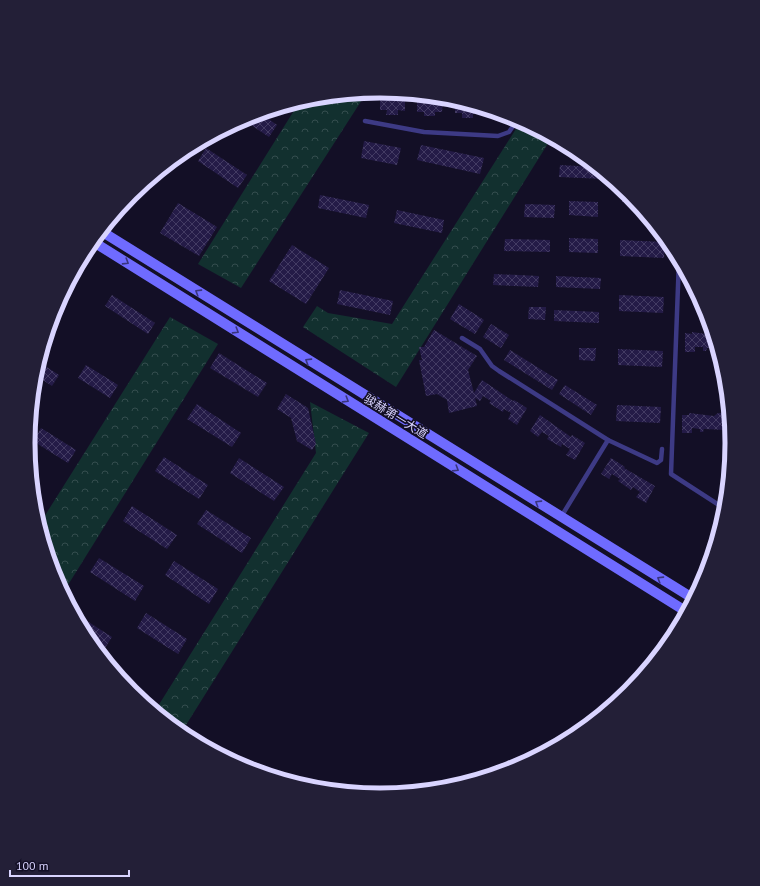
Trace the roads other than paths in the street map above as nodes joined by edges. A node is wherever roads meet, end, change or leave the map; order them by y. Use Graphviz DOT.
graph roads {
  1 [pos="365,122"];
  2 [pos="514,125"];
  3 [pos="105,234"];
  4 [pos="98,245"];
  5 [pos="679,269"];
  6 [pos="462,338"];
  7 [pos="608,440"];
  8 [pos="662,449"];
  9 [pos="719,505"];
  10 [pos="561,517"];
  11 [pos="689,596"];
  12 [pos="682,609"];
  1 -- 2 [label="lane"];
  10 -- 3 [label="main road, 骏赫第一大道, one-way"];
  4 -- 12 [label="main road, 骏赫第一大道, one-way"];
  5 -- 9 [label="lane"];
  6 -- 7 [label="lane"];
  7 -- 8 [label="lane"];
  7 -- 10 [label="lane"];
  11 -- 10 [label="main road, 骏赫第一大道, one-way"];
}
